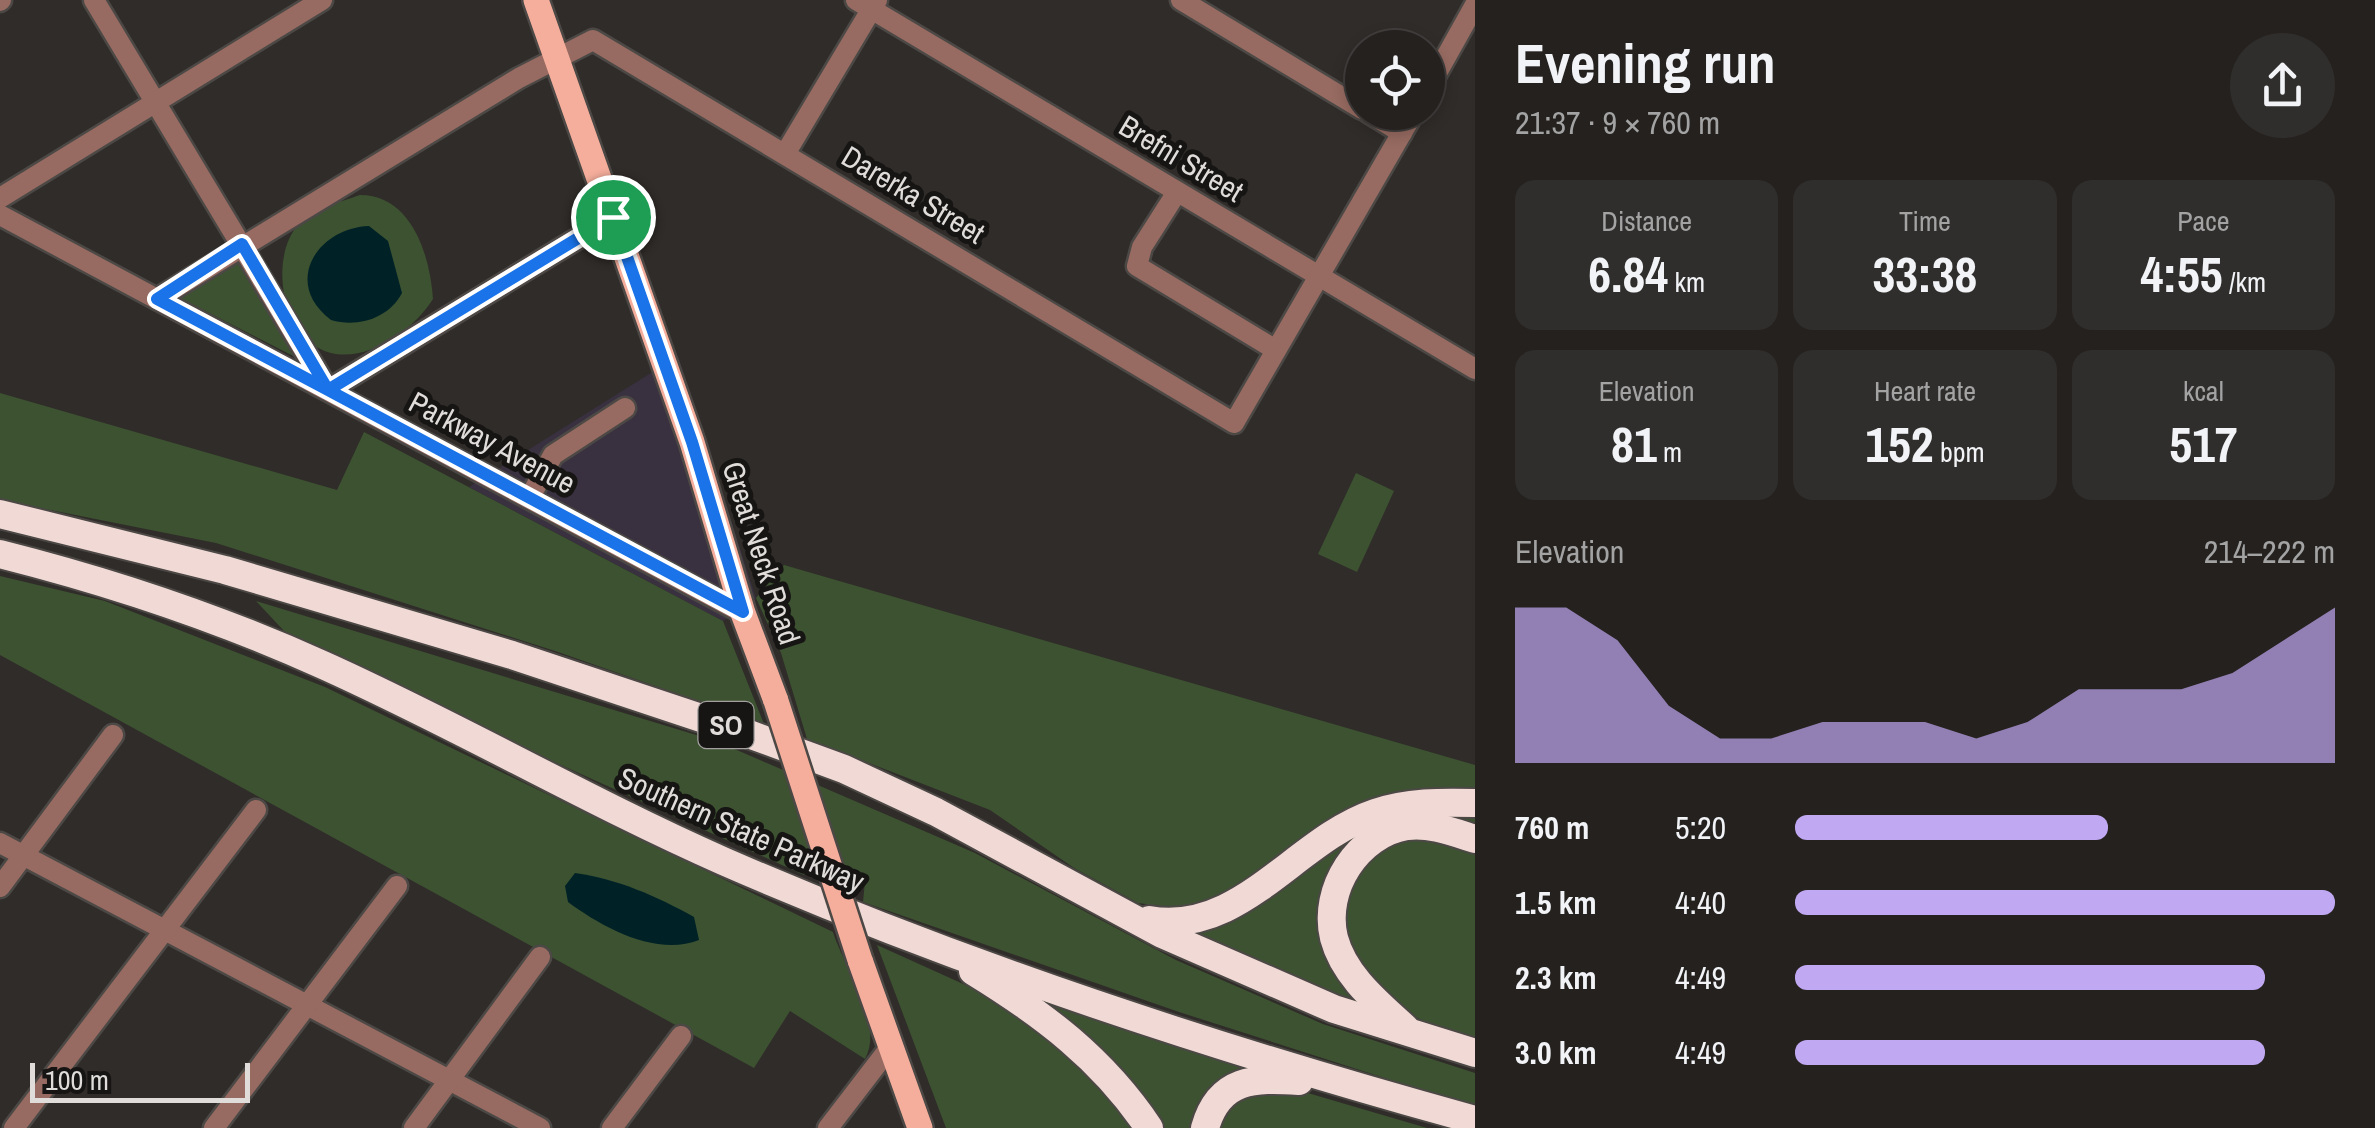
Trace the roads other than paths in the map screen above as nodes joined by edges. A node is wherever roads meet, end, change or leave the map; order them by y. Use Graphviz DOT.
graph roads {
  1 [pos="94,0"];
  2 [pos="322,0"];
  3 [pos="536,0"];
  4 [pos="1181,0"];
  5 [pos="868,3"];
  6 [pos="1475,5"];
  7 [pos="559,58"];
  8 [pos="1445,58"];
  9 [pos="1345,99"];
  10 [pos="156,102"];
  11 [pos="1397,130"];
  12 [pos="1404,130"];
  13 [pos="1402,133"];
  14 [pos="786,154"];
  15 [pos="1177,192"];
  16 [pos="0,198"];
  17 [pos="0,214"];
  18 [pos="613,217"];
  19 [pos="242,244"];
  20 [pos="1319,276"];
  21 [pos="157,299"];
  22 [pos="1276,350"];
  23 [pos="1475,369"];
  24 [pos="328,390"];
  25 [pos="625,408"];
  26 [pos="530,496"];
  27 [pos="0,514"];
  28 [pos="0,554"];
  29 [pos="743,612"];
  30 [pos="113,735"];
  31 [pos="1475,803"];
  32 [pos="256,810"];
  33 [pos="1475,839"];
  34 [pos="0,843"];
  35 [pos="24,856"];
  36 [pos="396,886"];
  37 [pos="0,887"];
  38 [pos="1132,917"];
  39 [pos="166,930"];
  40 [pos="929,944"];
  41 [pos="540,957"];
  42 [pos="306,1003"];
  43 [pos="681,1036"];
  44 [pos="1414,1036"];
  45 [pos="891,1046"];
  46 [pos="1475,1053"];
  47 [pos="451,1079"];
  48 [pos="1350,1085"];
  49 [pos="1475,1120"];
  50 [pos="14,1128"];
  51 [pos="214,1128"];
  52 [pos="414,1128"];
  53 [pos="540,1128"];
  54 [pos="612,1128"];
  55 [pos="828,1128"];
  56 [pos="920,1128"];
  57 [pos="1149,1128"];
  58 [pos="1205,1128"];
  1 -- 10 [label="street"];
  2 -- 10 [label="street"];
  3 -- 7 [label="main road, Great Neck Road"];
  4 -- 9 [label="street"];
  5 -- 14 [label="street"];
  5 -- 15 [label="street, Brefni Street"];
  6 -- 8 [label="street"];
  7 -- 14 [label="street, Darerka Street"];
  7 -- 18 [label="main road, Great Neck Road"];
  7 -- 19 [label="street"];
  10 -- 16 [label="street"];
  10 -- 19 [label="street"];
  11 -- 13 [label="street"];
  12 -- 13 [label="street"];
  13 -- 20 [label="street"];
  14 -- 22 [label="street, Darerka Street"];
  15 -- 20 [label="street, Brefni Street"];
  15 -- 22 [label="street"];
  17 -- 21 [label="street, Parkway Avenue"];
  18 -- 24 [label="street"];
  18 -- 29 [label="main road, Great Neck Road"];
  19 -- 21 [label="street"];
  19 -- 24 [label="street"];
  20 -- 22 [label="street"];
  20 -- 23 [label="street, Brefni Street"];
  21 -- 24 [label="street, Parkway Avenue"];
  24 -- 26 [label="street, Parkway Avenue"];
  25 -- 26 [label="street"];
  26 -- 29 [label="street, Parkway Avenue"];
  27 -- 38 [label="highway, SO"];
  28 -- 40 [label="highway, Southern State Parkway"];
  29 -- 45 [label="main road, Great Neck Road, bridge"];
  30 -- 35 [label="street"];
  31 -- 38 [label="highway"];
  32 -- 39 [label="street"];
  33 -- 44 [label="highway"];
  34 -- 35 [label="street"];
  35 -- 37 [label="street"];
  35 -- 39 [label="street"];
  36 -- 42 [label="street"];
  38 -- 44 [label="highway, SO"];
  39 -- 42 [label="street"];
  39 -- 50 [label="street"];
  40 -- 48 [label="highway, Southern State Parkway"];
  40 -- 57 [label="highway"];
  41 -- 47 [label="street"];
  42 -- 47 [label="street"];
  42 -- 51 [label="street"];
  43 -- 54 [label="street"];
  44 -- 46 [label="highway, SO"];
  45 -- 55 [label="street"];
  45 -- 56 [label="main road, Great Neck Road"];
  47 -- 52 [label="street"];
  47 -- 53 [label="street"];
  48 -- 49 [label="highway, Southern State Parkway"];
  48 -- 58 [label="highway"];
}
